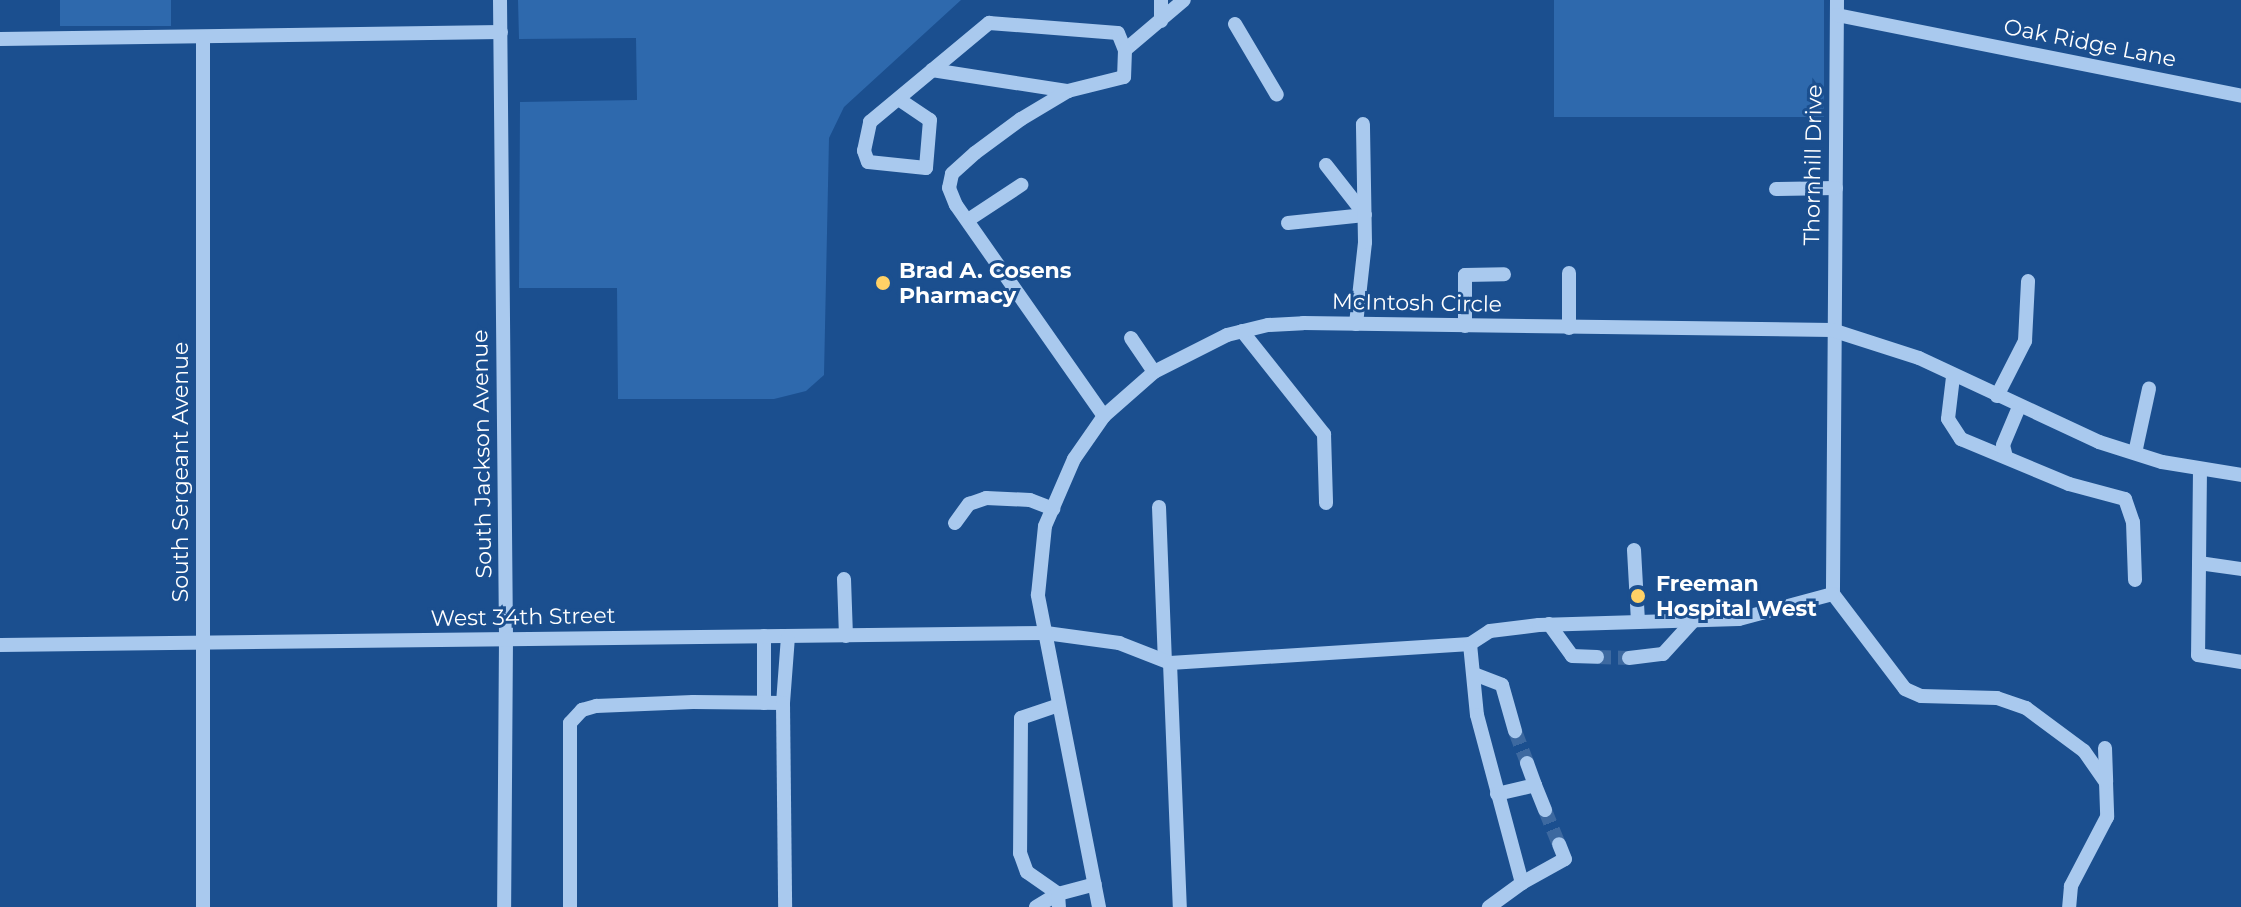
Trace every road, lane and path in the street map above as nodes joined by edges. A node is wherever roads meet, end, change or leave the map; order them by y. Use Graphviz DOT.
graph roads {
  1 [pos="500,0"];
  2 [pos="1161,0"];
  3 [pos="1184,0"];
  4 [pos="1837,7"];
  5 [pos="1161,21"];
  6 [pos="1235,24"];
  7 [pos="501,32"];
  8 [pos="203,37"];
  9 [pos="0,39"];
  10 [pos="1125,50"];
  11 [pos="932,70"];
  12 [pos="1068,91"];
  13 [pos="1277,95"];
  14 [pos="2241,96"];
  15 [pos="900,100"];
  16 [pos="1363,124"];
  17 [pos="1326,165"];
  18 [pos="1021,185"];
  19 [pos="1836,188"];
  20 [pos="1776,189"];
  21 [pos="1365,215"];
  22 [pos="968,220"];
  23 [pos="1288,223"];
  24 [pos="1569,273"];
  25 [pos="1504,274"];
  26 [pos="2028,281"];
  27 [pos="1356,324"];
  28 [pos="1465,326"];
  29 [pos="1569,328"];
  30 [pos="1832,330"];
  31 [pos="1242,331"];
  32 [pos="1131,338"];
  33 [pos="1154,372"];
  34 [pos="1953,377"];
  35 [pos="2149,389"];
  36 [pos="1997,396"];
  37 [pos="2019,407"];
  38 [pos="1104,416"];
  39 [pos="2135,453"];
  40 [pos="2006,457"];
  41 [pos="2200,469"];
  42 [pos="2241,475"];
  43 [pos="1326,503"];
  44 [pos="1159,507"];
  45 [pos="1053,509"];
  46 [pos="955,523"];
  47 [pos="1634,550"];
  48 [pos="2199,563"];
  49 [pos="2241,569"];
  50 [pos="844,579"];
  51 [pos="2135,580"];
  52 [pos="1833,594"];
  53 [pos="1694,620"];
  54 [pos="1638,622"];
  55 [pos="1549,624"];
  56 [pos="1046,633"];
  57 [pos="764,636"];
  58 [pos="788,636"];
  59 [pos="846,636"];
  60 [pos="506,638"];
  61 [pos="203,643"];
  62 [pos="1470,644"];
  63 [pos="0,645"];
  64 [pos="1597,657"];
  65 [pos="1629,658"];
  66 [pos="1168,661"];
  67 [pos="2241,662"];
  68 [pos="1474,674"];
  69 [pos="764,703"];
  70 [pos="783,703"];
  71 [pos="1059,705"];
  72 [pos="1515,731"];
  73 [pos="2105,748"];
  74 [pos="1527,763"];
  75 [pos="2106,782"];
  76 [pos="1535,785"];
  77 [pos="1497,794"];
  78 [pos="1545,810"];
  79 [pos="1559,844"];
  80 [pos="1522,883"];
  81 [pos="1095,884"];
  82 [pos="1058,900"];
  83 [pos="203,907"];
  84 [pos="504,907"];
  85 [pos="570,907"];
  86 [pos="785,907"];
  87 [pos="1036,907"];
  88 [pos="1099,907"];
  89 [pos="1180,907"];
  90 [pos="1489,907"];
  91 [pos="2069,907"];
  1 -- 7 [label="street, South Jackson Avenue"];
  2 -- 5 [label="street"];
  3 -- 5 [label="street"];
  4 -- 14 [label="street, Oak Ridge Lane"];
  4 -- 19 [label="street, Thornhill Drive"];
  5 -- 10 [label="street"];
  6 -- 13 [label="street"];
  7 -- 8 [label="street"];
  7 -- 60 [label="street, South Jackson Avenue"];
  8 -- 9 [label="street"];
  8 -- 61 [label="street, South Sergeant Avenue"];
  10 -- 11 [label="street"];
  10 -- 12 [label="street"];
  11 -- 12 [label="street"];
  11 -- 15 [label="street"];
  12 -- 22 [label="street"];
  15 -- 15 [label="street"];
  16 -- 21 [label="street"];
  17 -- 21 [label="street"];
  18 -- 22 [label="street"];
  19 -- 20 [label="street"];
  19 -- 30 [label="street, Thornhill Drive"];
  21 -- 23 [label="street"];
  21 -- 27 [label="street"];
  22 -- 38 [label="street"];
  24 -- 29 [label="street"];
  25 -- 28 [label="street"];
  26 -- 36 [label="street"];
  27 -- 28 [label="street, McIntosh Circle"];
  27 -- 31 [label="street, McIntosh Circle"];
  28 -- 29 [label="street, McIntosh Circle"];
  29 -- 30 [label="street, McIntosh Circle"];
  30 -- 34 [label="street, McIntosh Circle"];
  30 -- 52 [label="street, Thornhill Drive"];
  31 -- 33 [label="street, McIntosh Circle"];
  31 -- 43 [label="street"];
  32 -- 33 [label="street"];
  33 -- 38 [label="street, McIntosh Circle"];
  34 -- 36 [label="street, McIntosh Circle"];
  34 -- 40 [label="street"];
  35 -- 39 [label="street"];
  36 -- 37 [label="street, McIntosh Circle"];
  37 -- 39 [label="street, McIntosh Circle"];
  37 -- 40 [label="street"];
  38 -- 45 [label="street, McIntosh Circle"];
  39 -- 41 [label="street, McIntosh Circle"];
  40 -- 51 [label="street"];
  41 -- 42 [label="street, McIntosh Circle"];
  41 -- 48 [label="street"];
  44 -- 66 [label="street"];
  45 -- 46 [label="street"];
  45 -- 56 [label="street, McIntosh Circle"];
  47 -- 54 [label="street"];
  48 -- 49 [label="street"];
  48 -- 67 [label="street"];
  50 -- 59 [label="street"];
  52 -- 53 [label="street"];
  52 -- 75 [label="street"];
  53 -- 54 [label="street"];
  53 -- 65 [label="street"];
  54 -- 55 [label="street"];
  55 -- 62 [label="street"];
  55 -- 64 [label="street"];
  56 -- 59 [label="street, West 34th Street"];
  56 -- 66 [label="street, West 34th Street"];
  56 -- 71 [label="street, McIntosh Circle"];
  57 -- 58 [label="street, West 34th Street"];
  57 -- 60 [label="street, West 34th Street"];
  57 -- 69 [label="street"];
  58 -- 59 [label="street, West 34th Street"];
  58 -- 70 [label="street"];
  60 -- 61 [label="street, West 34th Street"];
  60 -- 84 [label="street, South Jackson Avenue"];
  61 -- 63 [label="street, West 34th Street"];
  61 -- 83 [label="street, South Sergeant Avenue"];
  62 -- 66 [label="street"];
  62 -- 68 [label="street"];
  66 -- 89 [label="street"];
  68 -- 72 [label="street"];
  68 -- 77 [label="street"];
  69 -- 70 [label="street"];
  69 -- 85 [label="street"];
  70 -- 86 [label="street"];
  71 -- 81 [label="street, McIntosh Circle"];
  71 -- 82 [label="street"];
  73 -- 75 [label="street"];
  74 -- 76 [label="street"];
  75 -- 91 [label="street"];
  76 -- 77 [label="street"];
  76 -- 78 [label="street"];
  77 -- 80 [label="street"];
  79 -- 80 [label="street"];
  80 -- 90 [label="street"];
  81 -- 82 [label="street"];
  81 -- 88 [label="street, McIntosh Circle"];
  82 -- 87 [label="street"];
}
